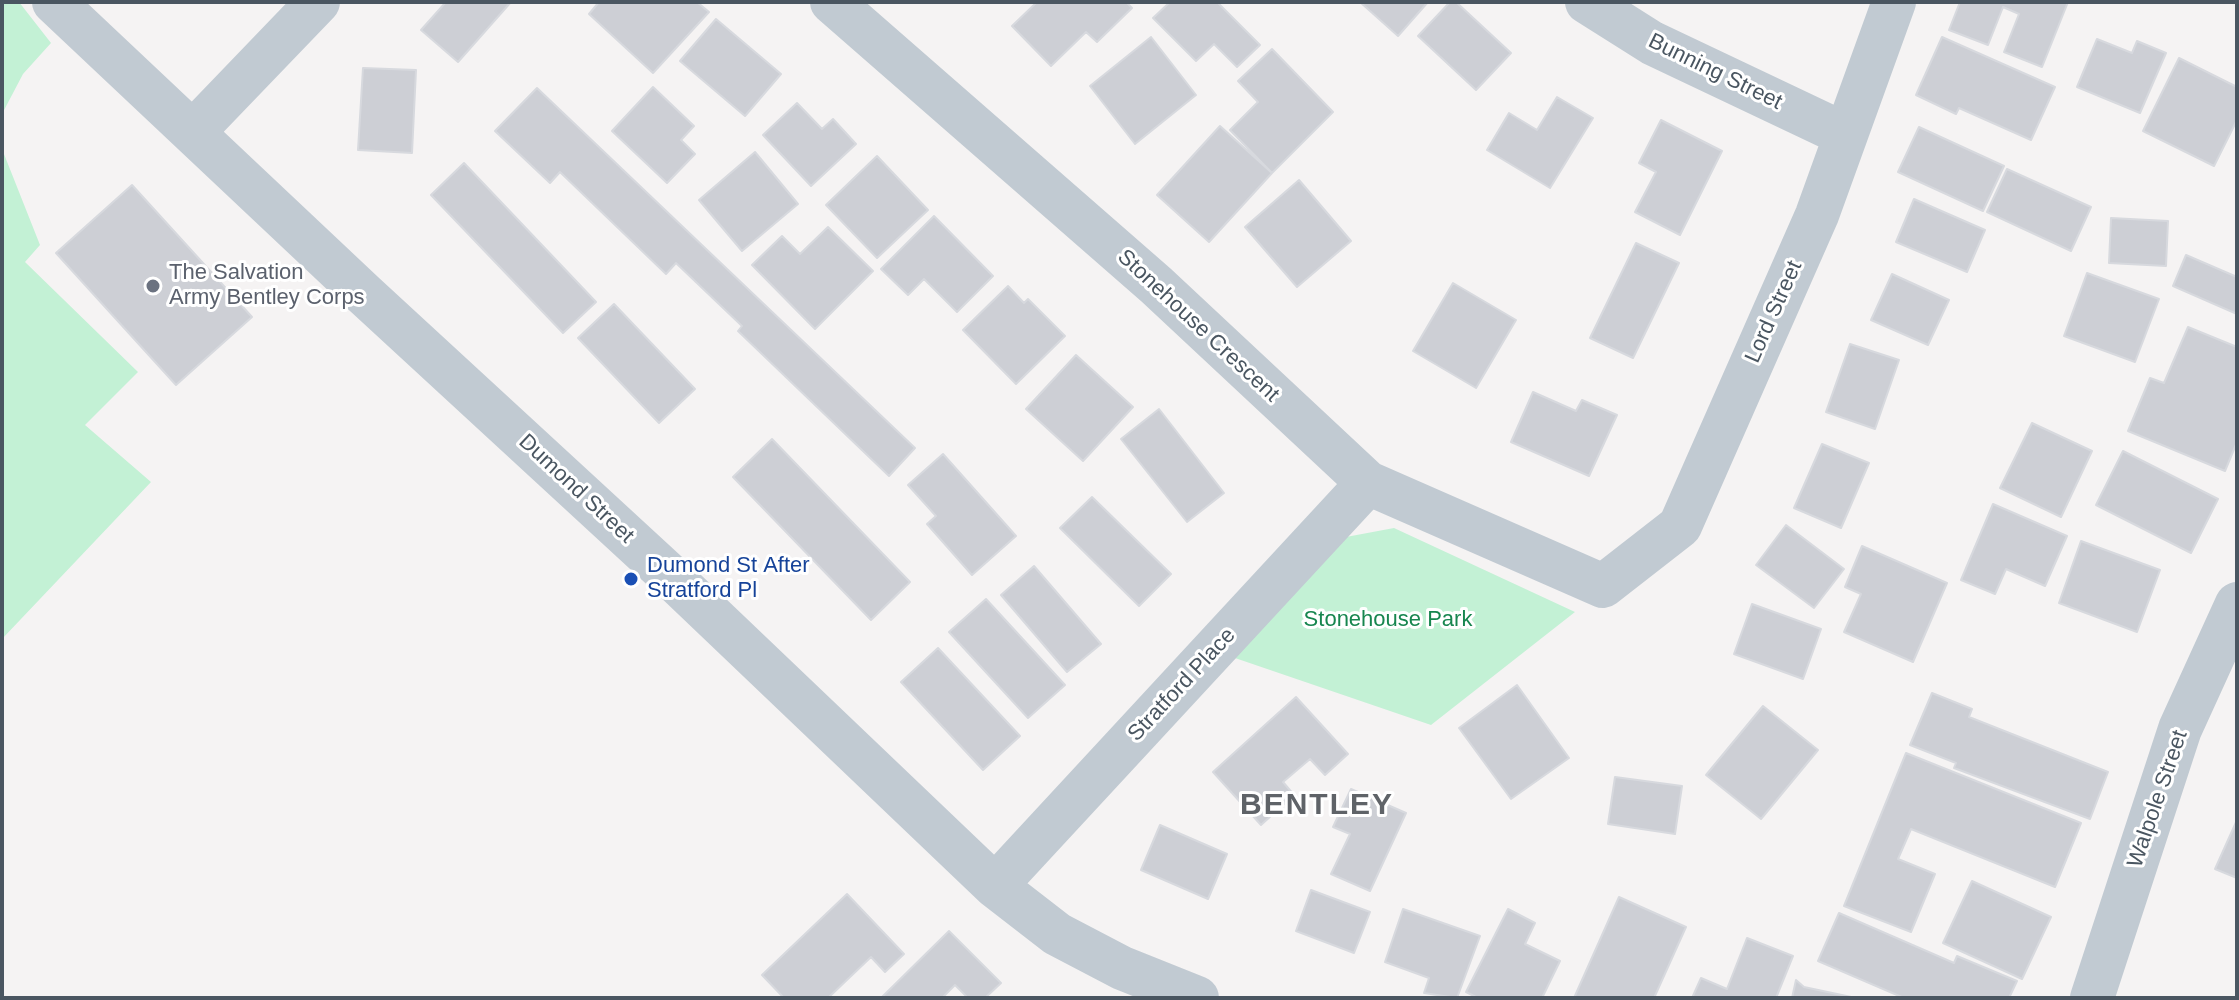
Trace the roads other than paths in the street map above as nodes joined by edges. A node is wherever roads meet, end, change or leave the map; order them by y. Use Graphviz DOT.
graph roads {
  1 [pos="54,2"];
  2 [pos="318,2"];
  3 [pos="832,2"];
  4 [pos="1587,2"];
  5 [pos="1894,2"];
  6 [pos="193,132"];
  7 [pos="1846,135"];
  8 [pos="1368,483"];
  9 [pos="1603,586"];
  10 [pos="2237,604"];
  11 [pos="995,886"];
  12 [pos="1197,998"];
  13 [pos="2092,998"];
  1 -- 6 [label="street, Dumond Street"];
  2 -- 6 [label="street"];
  3 -- 8 [label="street, Stonehouse Crescent"];
  4 -- 7 [label="street, Bunning Street"];
  5 -- 7 [label="street, Lord Street"];
  6 -- 11 [label="street, Dumond Street"];
  7 -- 9 [label="street, Lord Street"];
  8 -- 9 [label="street, Stonehouse Crescent"];
  8 -- 11 [label="street, Stratford Place"];
  10 -- 13 [label="street, Walpole Street"];
  11 -- 12 [label="street, Dumond Street"];
}
